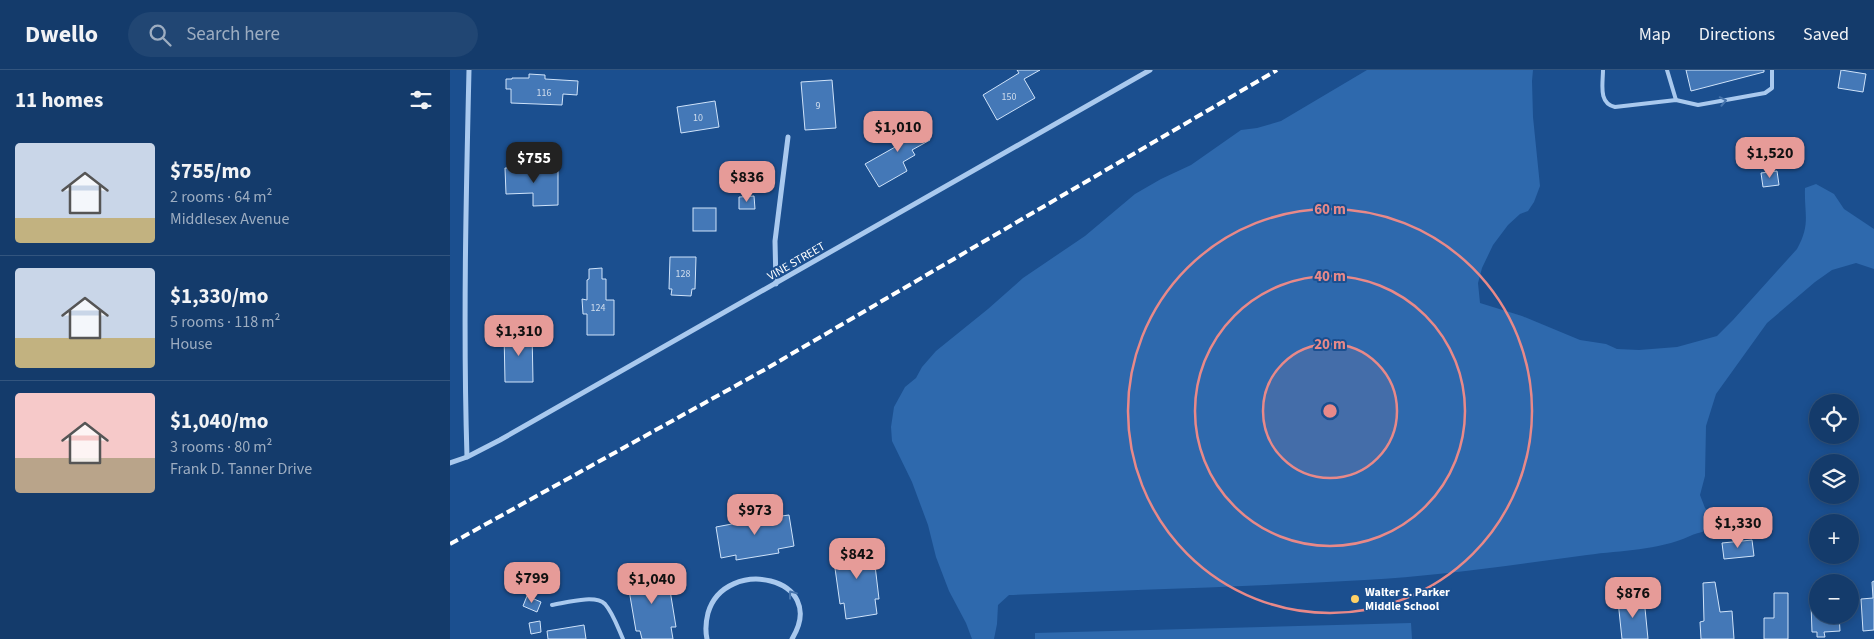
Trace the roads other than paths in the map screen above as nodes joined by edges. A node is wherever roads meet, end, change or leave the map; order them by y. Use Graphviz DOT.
graph roads {
  1 [pos="469,70"];
  2 [pos="1150,70"];
  3 [pos="1603,70"];
  4 [pos="1667,70"];
  5 [pos="1772,70"];
  6 [pos="1676,100"];
  7 [pos="788,138"];
  8 [pos="776,284"];
  9 [pos="468,458"];
  10 [pos="450,463"];
  11 [pos="552,605"];
  12 [pos="623,639"];
  13 [pos="707,639"];
  14 [pos="792,639"];
  1 -- 9 [label="street"];
  2 -- 8 [label="street, VINE STREET"];
  3 -- 6 [label="lane"];
  4 -- 6 [label="lane"];
  6 -- 5 [label="lane, one-way"];
  7 -- 8 [label="street"];
  8 -- 9 [label="street, VINE STREET"];
  9 -- 10 [label="street, VINE STREET"];
  11 -- 12 [label="lane"];
  14 -- 13 [label="street, one-way"];
}
